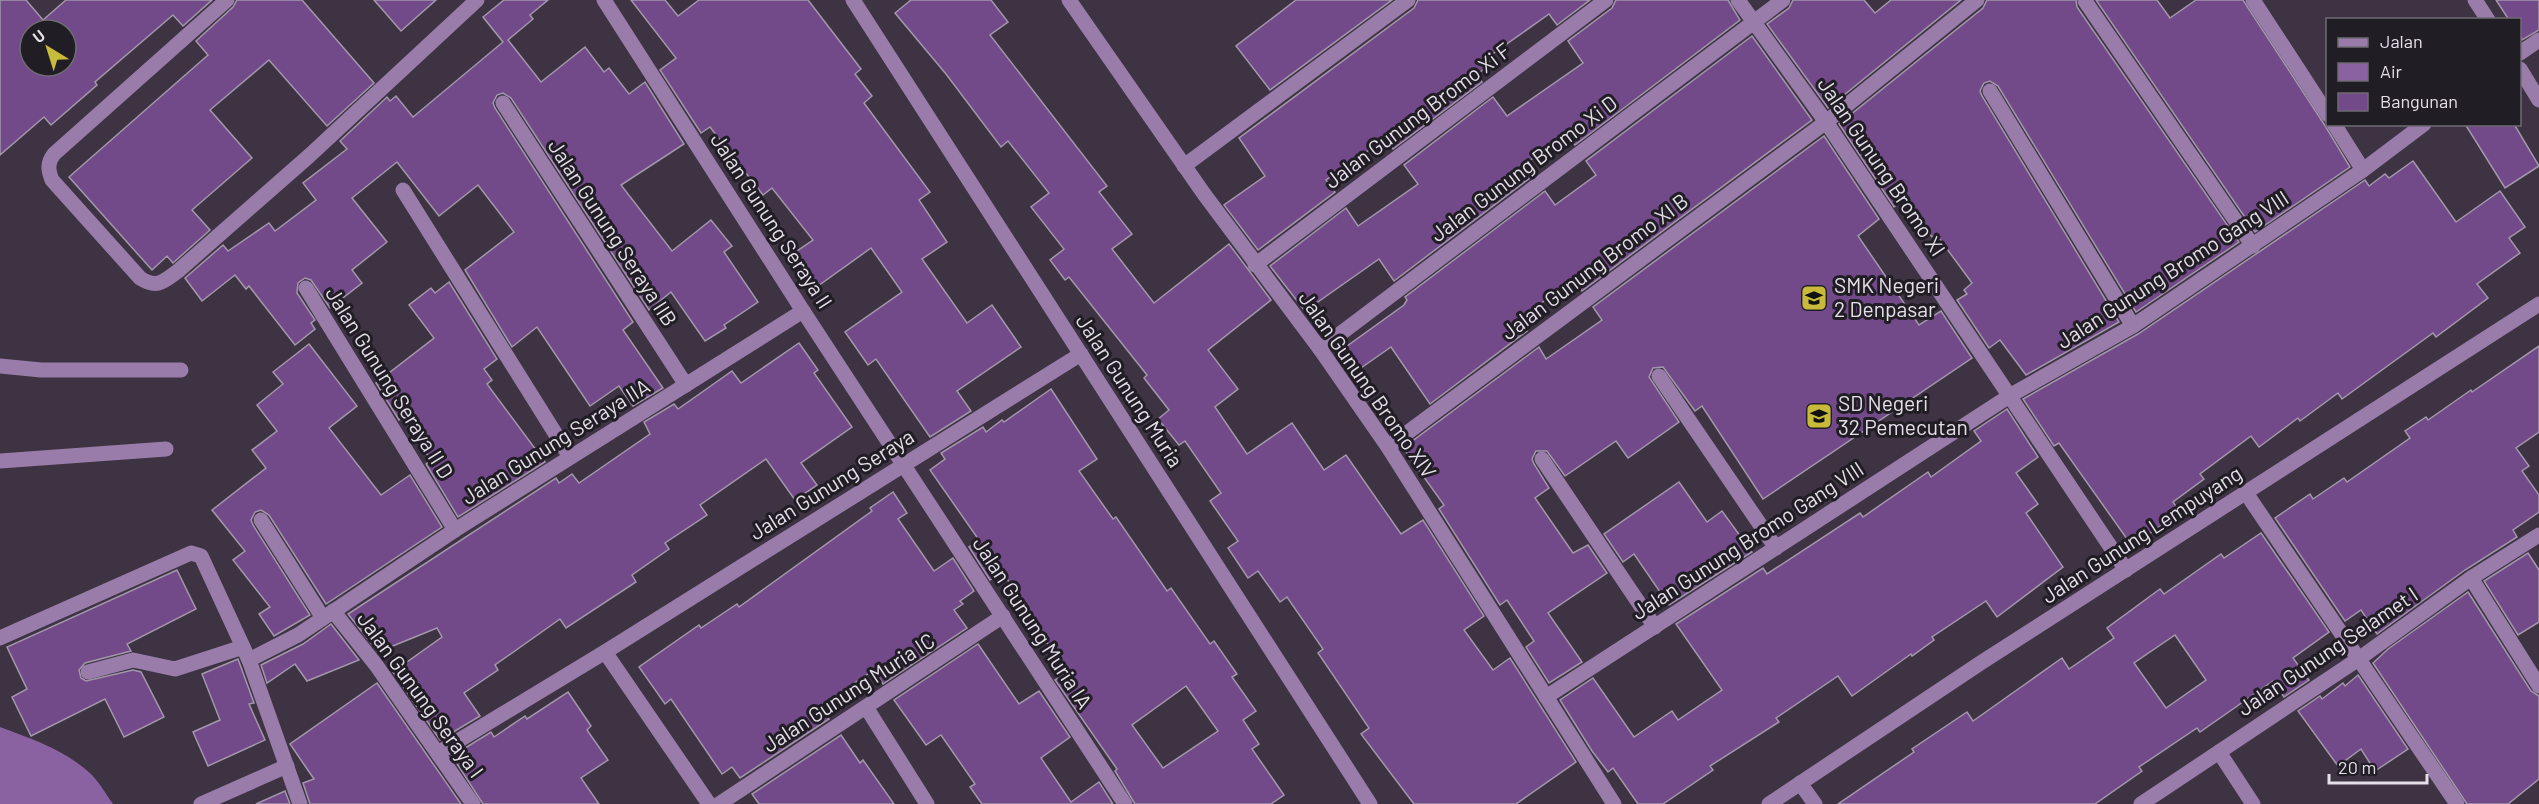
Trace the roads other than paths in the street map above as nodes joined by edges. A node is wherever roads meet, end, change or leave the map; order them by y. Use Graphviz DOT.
graph roads {
  1 [pos="227,0"];
  2 [pos="604,0"];
  3 [pos="853,0"];
  4 [pos="1069,0"];
  5 [pos="1408,0"];
  6 [pos="1606,0"];
  7 [pos="1738,0"];
  8 [pos="1783,0"];
  9 [pos="1977,0"];
  10 [pos="2253,0"];
  11 [pos="2475,0"];
  12 [pos="2085,1"];
  13 [pos="472,2"];
  14 [pos="2487,18"];
  15 [pos="1754,23"];
  16 [pos="2539,40"];
  17 [pos="2521,52"];
  18 [pos="2521,71"];
  19 [pos="1990,92"];
  20 [pos="2539,100"];
  21 [pos="503,103"];
  22 [pos="2326,112"];
  23 [pos="1826,122"];
  24 [pos="2335,126"];
  25 [pos="2421,126"];
  26 [pos="1184,166"];
  27 [pos="2363,170"];
  28 [pos="403,190"];
  29 [pos="2253,246"];
  30 [pos="1255,265"];
  31 [pos="306,288"];
  32 [pos="2539,304"];
  33 [pos="803,311"];
  34 [pos="2133,326"];
  35 [pos="1320,350"];
  36 [pos="1081,354"];
  37 [pos="0,366"];
  38 [pos="181,370"];
  39 [pos="1659,375"];
  40 [pos="686,385"];
  41 [pos="2011,395"];
  42 [pos="1388,447"];
  43 [pos="166,449"];
  44 [pos="570,457"];
  45 [pos="1542,459"];
  46 [pos="0,460"];
  47 [pos="904,465"];
  48 [pos="2246,493"];
  49 [pos="261,520"];
  50 [pos="455,530"];
  51 [pos="2539,535"];
  52 [pos="1776,548"];
  53 [pos="2126,570"];
  54 [pos="2471,578"];
  55 [pos="328,614"];
  56 [pos="1003,616"];
  57 [pos="1655,627"];
  58 [pos="0,638"];
  59 [pos="605,652"];
  60 [pos="246,654"];
  61 [pos="2360,658"];
  62 [pos="88,672"];
  63 [pos="2539,686"];
  64 [pos="1546,698"];
  65 [pos="866,707"];
  66 [pos="2219,752"];
  67 [pos="438,753"];
  68 [pos="287,766"];
  69 [pos="1800,783"];
  70 [pos="201,804"];
  71 [pos="300,804"];
  72 [pos="473,804"];
  73 [pos="709,804"];
  74 [pos="719,804"];
  75 [pos="927,804"];
  76 [pos="1125,804"];
  77 [pos="1370,804"];
  78 [pos="1614,804"];
  79 [pos="1769,804"];
  80 [pos="1815,804"];
  81 [pos="2141,804"];
  82 [pos="2253,804"];
  83 [pos="2457,804"];
  1 -- 13 [label="street"];
  2 -- 33 [label="street, Jalan Gunung Seraya II"];
  3 -- 36 [label="street, Jalan Gunung Muria"];
  4 -- 26 [label="street, Jalan Gunung Bromo XIV"];
  5 -- 26 [label="street"];
  6 -- 30 [label="street, Jalan Gunung Bromo Xi F"];
  7 -- 15 [label="street, Jalan Gunung Bromo XI"];
  8 -- 15 [label="street, Jalan Gunung Bromo Xi D"];
  9 -- 23 [label="street, Jalan Gunung Bromo XI B"];
  10 -- 22 [label="street"];
  11 -- 14 [label="street"];
  12 -- 29 [label="street"];
  15 -- 23 [label="street, Jalan Gunung Bromo XI"];
  15 -- 35 [label="street, Jalan Gunung Bromo Xi D"];
  16 -- 17 [label="street"];
  18 -- 20 [label="street"];
  19 -- 34 [label="street"];
  21 -- 40 [label="street, Jalan Gunung Seraya IIB"];
  23 -- 41 [label="street, Jalan Gunung Bromo XI"];
  23 -- 42 [label="street, Jalan Gunung Bromo XI B"];
  24 -- 27 [label="street"];
  25 -- 27 [label="street, Jalan Gunung Bromo Gang VIII"];
  26 -- 30 [label="street, Jalan Gunung Bromo XIV"];
  27 -- 29 [label="street, Jalan Gunung Bromo Gang VIII"];
  28 -- 44 [label="street"];
  29 -- 34 [label="street, Jalan Gunung Bromo Gang VIII"];
  30 -- 35 [label="street, Jalan Gunung Bromo XIV"];
  31 -- 50 [label="street, Jalan Gunung Seraya II D"];
  32 -- 48 [label="street, Jalan Gunung Lempuyang"];
  33 -- 40 [label="street, Jalan Gunung Seraya IIA"];
  33 -- 47 [label="street, Jalan Gunung Seraya II"];
  34 -- 41 [label="street, Jalan Gunung Bromo Gang VIII"];
  35 -- 42 [label="street, Jalan Gunung Bromo XIV"];
  36 -- 47 [label="street, Jalan Gunung Seraya"];
  36 -- 77 [label="street, Jalan Gunung Muria"];
  37 -- 38 [label="street"];
  39 -- 52 [label="street"];
  40 -- 44 [label="street, Jalan Gunung Seraya IIA"];
  41 -- 52 [label="street, Jalan Gunung Bromo Gang VIII"];
  41 -- 53 [label="street, Jalan Gunung Bromo XI"];
  42 -- 64 [label="street, Jalan Gunung Bromo XIV"];
  43 -- 46 [label="street"];
  44 -- 50 [label="street, Jalan Gunung Seraya IIA"];
  45 -- 57 [label="street"];
  47 -- 56 [label="street, Jalan Gunung Muria IA"];
  47 -- 59 [label="street, Jalan Gunung Seraya"];
  48 -- 53 [label="street, Jalan Gunung Lempuyang"];
  48 -- 61 [label="street"];
  49 -- 55 [label="street, Jalan Gunung Seraya I"];
  50 -- 55 [label="street, Jalan Gunung Seraya IIA"];
  51 -- 54 [label="street, Jalan Gunung Selamet I"];
  52 -- 57 [label="street, Jalan Gunung Bromo Gang VIII"];
  53 -- 69 [label="street, Jalan Gunung Lempuyang"];
  54 -- 61 [label="street, Jalan Gunung Selamet I"];
  54 -- 63 [label="street"];
  55 -- 60 [label="street, Jalan Gunung Seraya IIA"];
  55 -- 67 [label="street, Jalan Gunung Seraya I"];
  56 -- 65 [label="street, Jalan Gunung Muria IC"];
  56 -- 76 [label="street, Jalan Gunung Muria IA"];
  57 -- 64 [label="street, Jalan Gunung Bromo Gang VIII"];
  58 -- 60 [label="street"];
  59 -- 67 [label="street, Jalan Gunung Seraya"];
  59 -- 73 [label="street"];
  60 -- 62 [label="street, Jalan Gunung Seraya IIA"];
  60 -- 68 [label="street"];
  61 -- 66 [label="street, Jalan Gunung Selamet I"];
  61 -- 83 [label="street"];
  64 -- 78 [label="street, Jalan Gunung Bromo XIV"];
  65 -- 74 [label="street, Jalan Gunung Muria IC"];
  65 -- 75 [label="street"];
  66 -- 81 [label="street, Jalan Gunung Selamet I"];
  66 -- 82 [label="street"];
  67 -- 72 [label="street, Jalan Gunung Seraya I"];
  68 -- 70 [label="street"];
  68 -- 71 [label="street"];
  69 -- 79 [label="street, Jalan Gunung Lempuyang"];
  69 -- 80 [label="street"];
}
